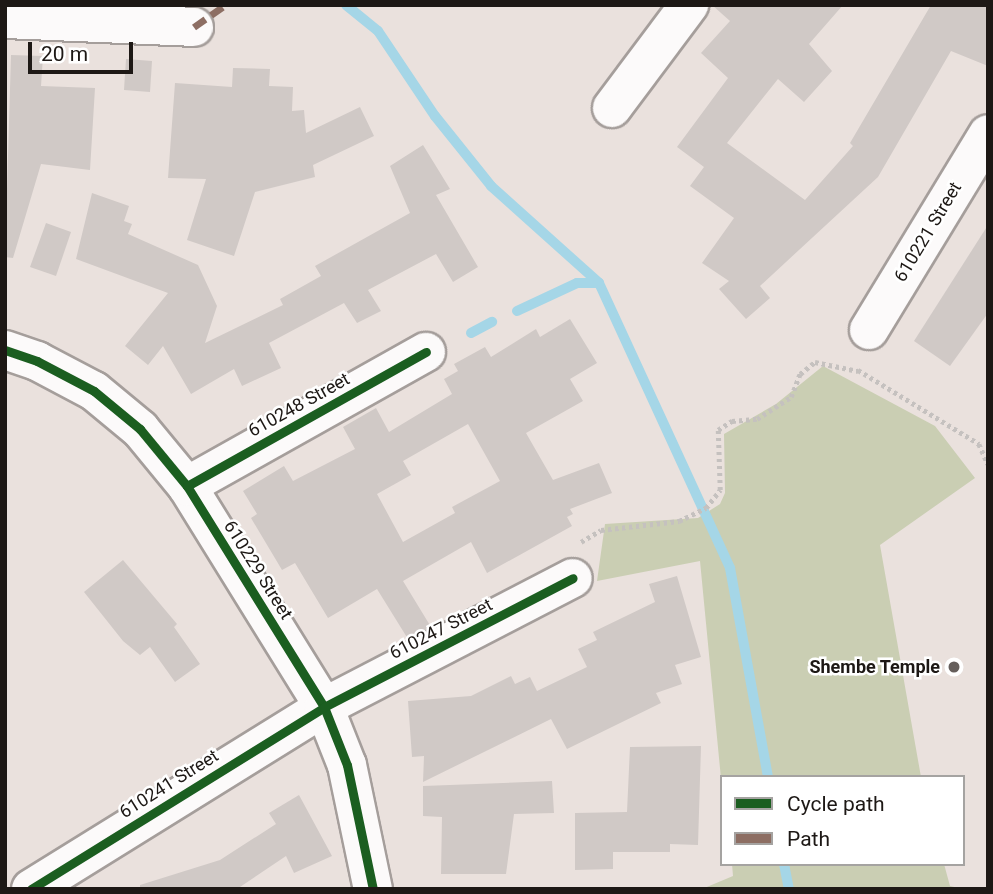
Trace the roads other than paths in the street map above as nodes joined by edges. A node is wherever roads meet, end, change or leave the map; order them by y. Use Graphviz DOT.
graph roads {
  1 [pos="689,5"];
  2 [pos="5,19"];
  3 [pos="194,27"];
  4 [pos="612,108"];
  5 [pos="988,134"];
  6 [pos="869,330"];
  7 [pos="5,350"];
  8 [pos="426,352"];
  9 [pos="187,486"];
  10 [pos="573,579"];
  11 [pos="324,707"];
  12 [pos="31,889"];
  13 [pos="373,889"];
  1 -- 4 [label="street"];
  2 -- 3 [label="street"];
  5 -- 6 [label="street, 610221 Street"];
  7 -- 9 [label="street, 610229 Street"];
  8 -- 9 [label="street, 610248 Street"];
  9 -- 11 [label="street, 610229 Street"];
  10 -- 11 [label="street, 610247 Street"];
  11 -- 12 [label="street, 610241 Street"];
  11 -- 13 [label="street, 610229 Street"];
}
